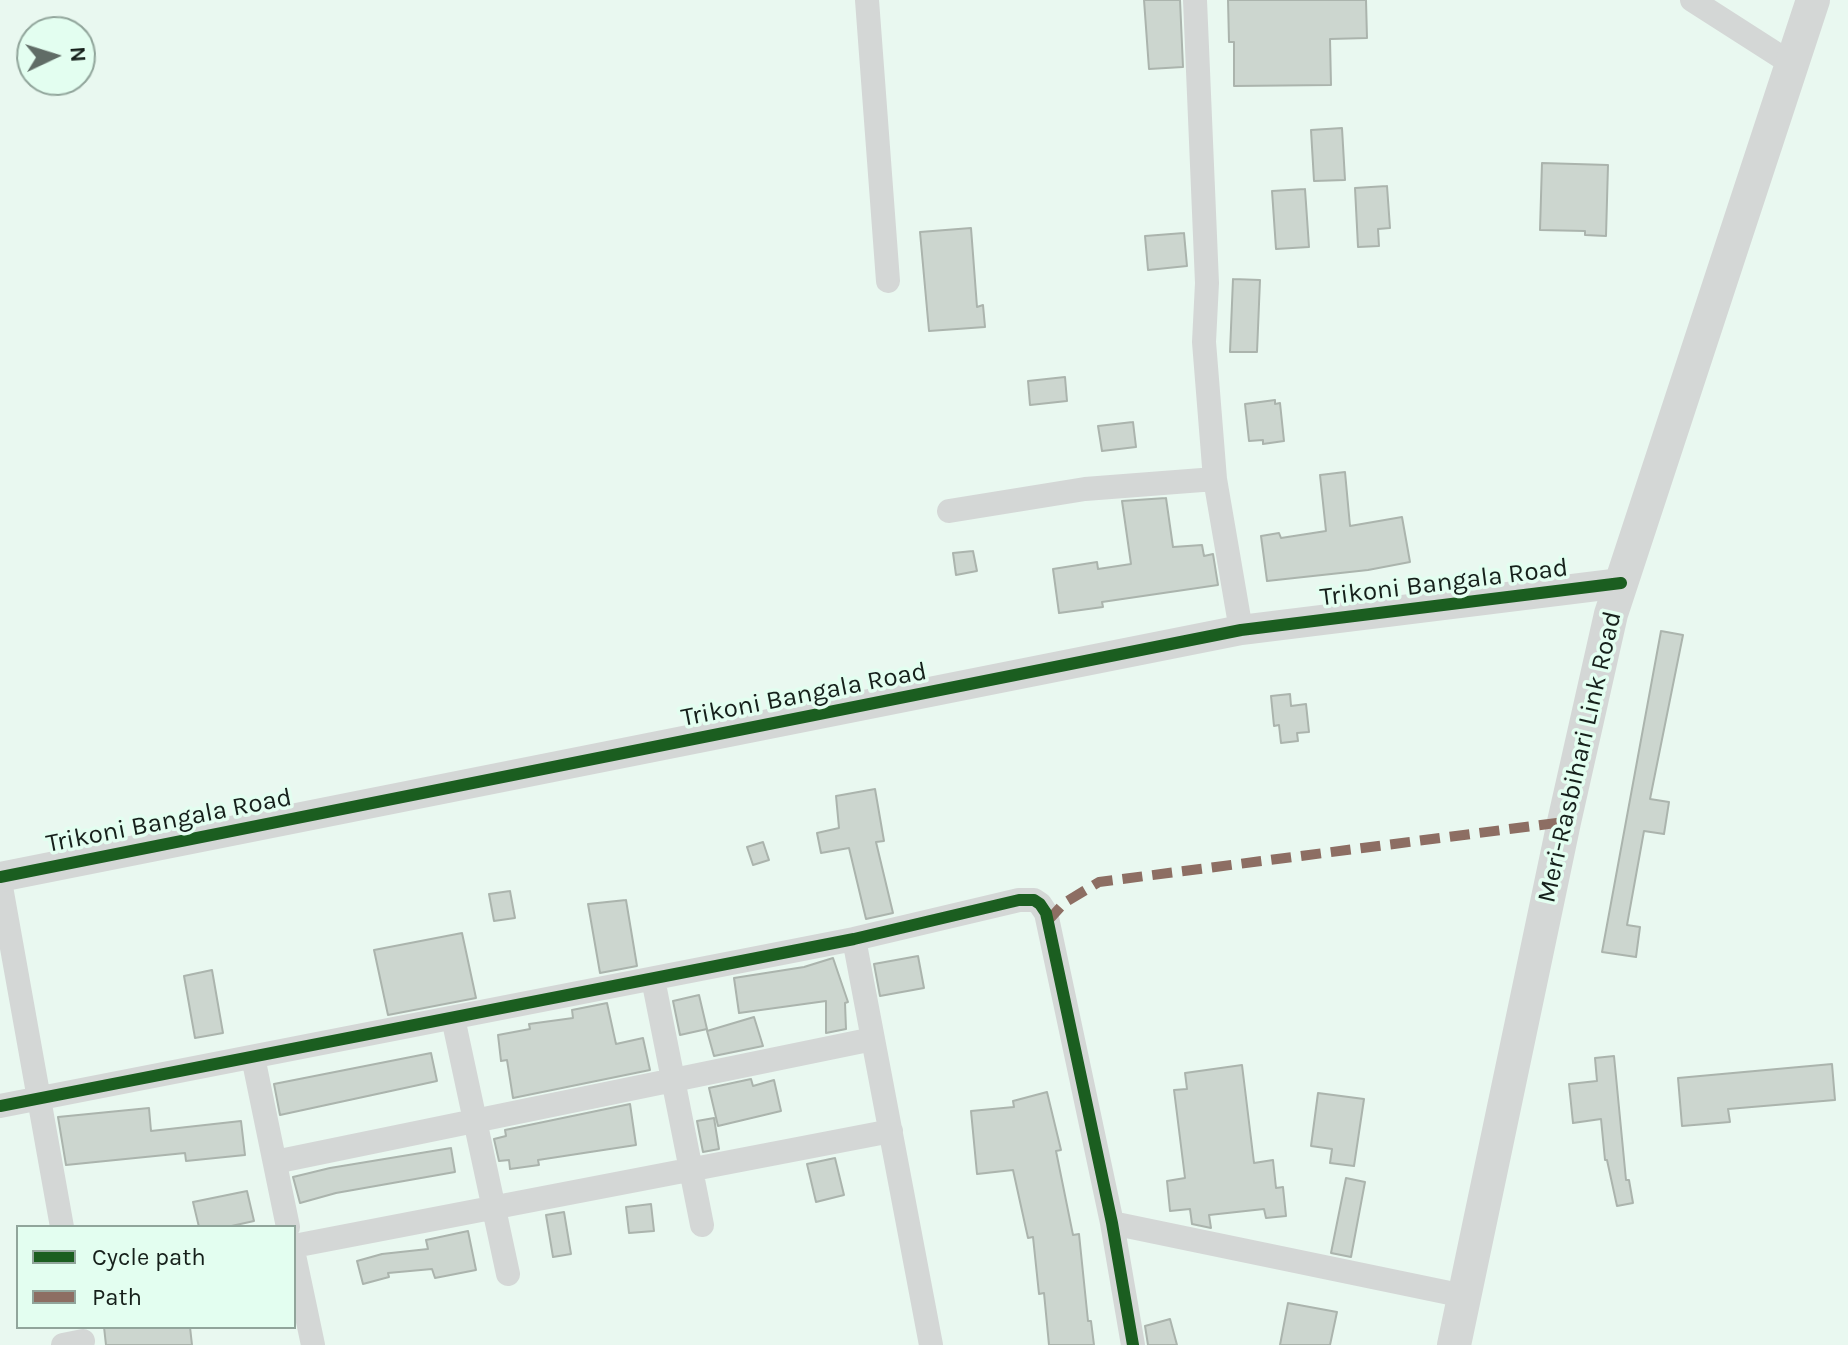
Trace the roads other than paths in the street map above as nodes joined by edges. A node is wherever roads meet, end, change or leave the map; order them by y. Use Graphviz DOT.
graph roads {
  1 [pos="867,0"];
  2 [pos="1195,0"];
  3 [pos="1692,0"];
  4 [pos="1813,0"];
  5 [pos="1792,64"];
  6 [pos="888,281"];
  7 [pos="1215,479"];
  8 [pos="949,511"];
  9 [pos="1621,583"];
  10 [pos="1241,630"];
  11 [pos="0,879"];
  12 [pos="854,939"];
  13 [pos="653,979"];
  14 [pos="453,1018"];
  15 [pos="873,1039"];
  16 [pos="253,1057"];
  17 [pos="673,1080"];
  18 [pos="39,1099"];
  19 [pos="0,1106"];
  20 [pos="475,1121"];
  21 [pos="891,1131"];
  22 [pos="275,1162"];
  23 [pos="691,1170"];
  24 [pos="494,1208"];
  25 [pos="1112,1223"];
  26 [pos="62,1225"];
  27 [pos="288,1225"];
  28 [pos="702,1225"];
  29 [pos="296,1246"];
  30 [pos="296,1264"];
  31 [pos="508,1274"];
  32 [pos="1464,1296"];
  33 [pos="313,1345"];
  34 [pos="931,1345"];
  35 [pos="1133,1345"];
  36 [pos="1454,1345"];
  1 -- 6 [label="street"];
  2 -- 7 [label="street"];
  3 -- 5 [label="street"];
  4 -- 5 [label="main road, Meri-Rasbihari Link Road"];
  5 -- 9 [label="main road, Meri-Rasbihari Link Road"];
  7 -- 8 [label="street"];
  7 -- 10 [label="street"];
  9 -- 10 [label="street, Trikoni Bangala Road"];
  9 -- 32 [label="main road, Meri-Rasbihari Link Road"];
  10 -- 11 [label="street, Trikoni Bangala Road"];
  11 -- 18 [label="street"];
  12 -- 13 [label="street"];
  12 -- 15 [label="street"];
  12 -- 25 [label="street"];
  13 -- 14 [label="street"];
  13 -- 17 [label="street"];
  14 -- 16 [label="street"];
  14 -- 20 [label="street"];
  15 -- 17 [label="street"];
  15 -- 21 [label="street"];
  16 -- 18 [label="street"];
  16 -- 22 [label="street"];
  17 -- 20 [label="street"];
  17 -- 23 [label="street"];
  18 -- 19 [label="street"];
  18 -- 26 [label="street"];
  20 -- 22 [label="street"];
  20 -- 24 [label="street"];
  21 -- 23 [label="street"];
  21 -- 34 [label="street"];
  22 -- 27 [label="street"];
  23 -- 24 [label="street"];
  23 -- 28 [label="street"];
  24 -- 29 [label="street"];
  24 -- 31 [label="street"];
  25 -- 32 [label="street"];
  25 -- 35 [label="street"];
  30 -- 33 [label="street"];
  32 -- 36 [label="main road, Meri-Rasbihari Link Road"];
}
